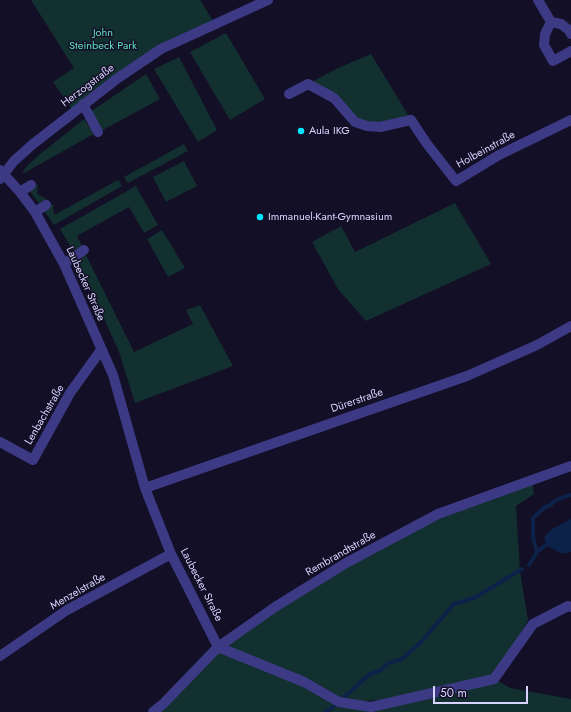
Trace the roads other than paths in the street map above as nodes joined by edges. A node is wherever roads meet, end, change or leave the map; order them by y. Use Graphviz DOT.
graph roads {
  1 [pos="268,0"];
  2 [pos="538,0"];
  3 [pos="551,22"];
  4 [pos="571,34"];
  5 [pos="571,51"];
  6 [pos="289,94"];
  7 [pos="83,104"];
  8 [pos="571,120"];
  9 [pos="98,132"];
  10 [pos="1,174"];
  11 [pos="31,185"];
  12 [pos="20,192"];
  13 [pos="46,205"];
  14 [pos="35,212"];
  15 [pos="84,250"];
  16 [pos="64,264"];
  17 [pos="571,326"];
  18 [pos="101,350"];
  19 [pos="0,442"];
  20 [pos="571,466"];
  21 [pos="145,488"];
  22 [pos="172,554"];
  23 [pos="571,607"];
  24 [pos="218,647"];
  25 [pos="0,656"];
  26 [pos="153,712"];
  1 -- 7 [label="street, Herzogstraße"];
  2 -- 3 [label="street"];
  3 -- 4 [label="street"];
  3 -- 5 [label="street"];
  6 -- 8 [label="street, Holbeinstraße"];
  7 -- 9 [label="street"];
  7 -- 10 [label="street, Herzogstraße"];
  10 -- 12 [label="street, Laubecker Straße"];
  11 -- 12 [label="street"];
  12 -- 14 [label="street, Laubecker Straße"];
  13 -- 14 [label="street"];
  14 -- 16 [label="street, Laubecker Straße"];
  15 -- 16 [label="street"];
  16 -- 18 [label="street, Laubecker Straße"];
  17 -- 21 [label="street, Dürerstraße"];
  18 -- 19 [label="street, Lenbachstraße"];
  18 -- 21 [label="street, Laubecker Straße"];
  20 -- 24 [label="street, Rembrandtstraße"];
  21 -- 22 [label="street, Laubecker Straße"];
  22 -- 24 [label="street, Laubecker Straße"];
  22 -- 25 [label="street, Menzelstraße"];
  23 -- 24 [label="street"];
  24 -- 26 [label="street, Rembrandtstraße"];
}
